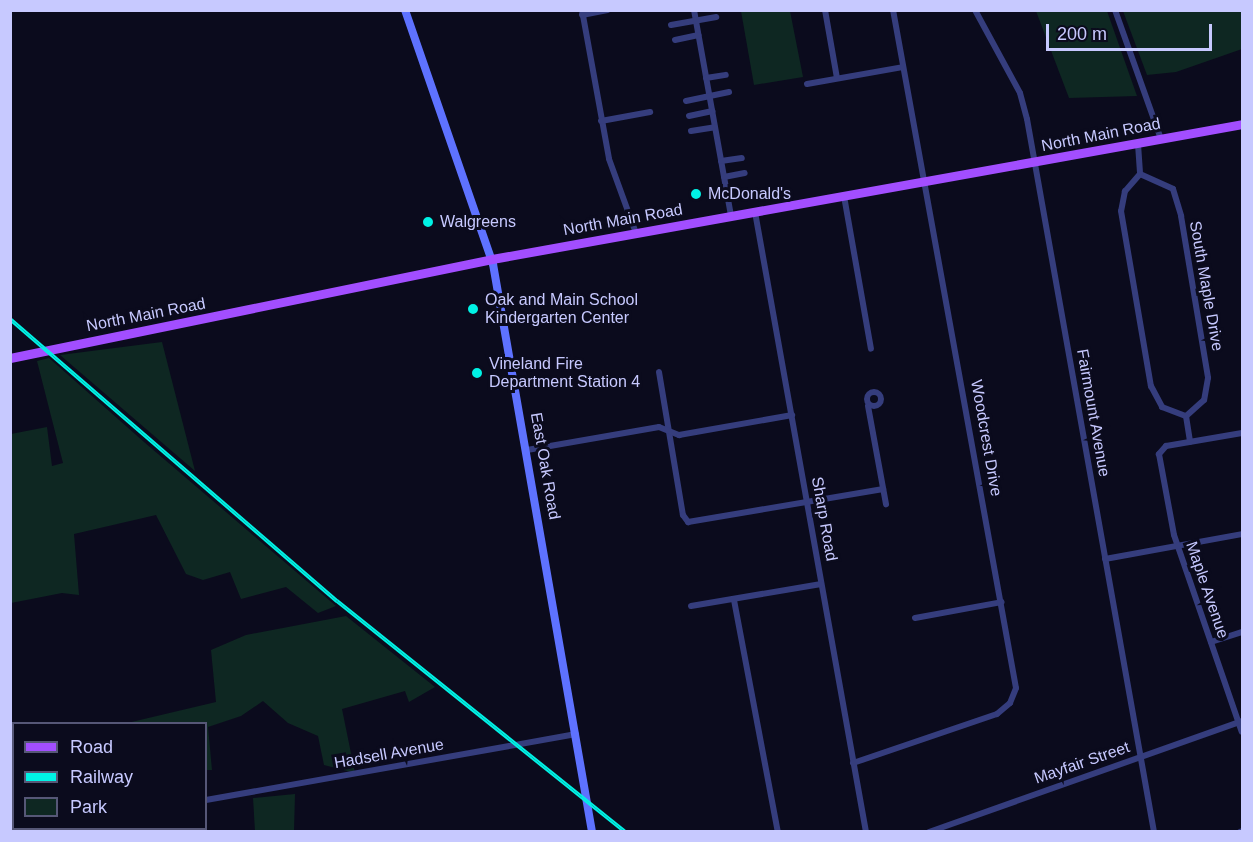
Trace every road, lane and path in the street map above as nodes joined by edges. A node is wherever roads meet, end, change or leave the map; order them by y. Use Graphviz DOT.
graph roads {
  1 [pos="405,10"];
  2 [pos="608,10"];
  3 [pos="694,10"];
  4 [pos="825,10"];
  5 [pos="893,10"];
  6 [pos="975,10"];
  7 [pos="1115,10"];
  8 [pos="582,13"];
  9 [pos="716,16"];
  10 [pos="696,20"];
  11 [pos="672,25"];
  12 [pos="699,35"];
  13 [pos="675,40"];
  14 [pos="903,67"];
  15 [pos="726,75"];
  16 [pos="706,78"];
  17 [pos="837,78"];
  18 [pos="807,84"];
  19 [pos="729,92"];
  20 [pos="709,95"];
  21 [pos="686,101"];
  22 [pos="712,111"];
  23 [pos="650,112"];
  24 [pos="689,116"];
  25 [pos="601,121"];
  26 [pos="1242,124"];
  27 [pos="715,127"];
  28 [pos="691,131"];
  29 [pos="1161,139"];
  30 [pos="1138,144"];
  31 [pos="741,158"];
  32 [pos="722,161"];
  33 [pos="1035,162"];
  34 [pos="745,173"];
  35 [pos="1140,174"];
  36 [pos="724,177"];
  37 [pos="926,182"];
  38 [pos="844,196"];
  39 [pos="755,212"];
  40 [pos="731,216"];
  41 [pos="636,233"];
  42 [pos="492,259"];
  43 [pos="871,349"];
  44 [pos="10,358"];
  45 [pos="658,372"];
  46 [pos="868,406"];
  47 [pos="792,415"];
  48 [pos="1186,416"];
  49 [pos="669,431"];
  50 [pos="1242,433"];
  51 [pos="1190,442"];
  52 [pos="527,450"];
  53 [pos="883,489"];
  54 [pos="807,503"];
  55 [pos="886,504"];
  56 [pos="1242,534"];
  57 [pos="1177,546"];
  58 [pos="1105,559"];
  59 [pos="821,584"];
  60 [pos="734,600"];
  61 [pos="1002,602"];
  62 [pos="690,606"];
  63 [pos="915,618"];
  64 [pos="1242,632"];
  65 [pos="1210,642"];
  66 [pos="1241,722"];
  67 [pos="1242,732"];
  68 [pos="576,734"];
  69 [pos="1141,757"];
  70 [pos="853,763"];
  71 [pos="207,800"];
  72 [pos="592,831"];
  73 [pos="778,831"];
  74 [pos="866,831"];
  75 [pos="929,831"];
  76 [pos="1154,831"];
  1 -- 42 [label="street, East Oak Road"];
  2 -- 8 [label="street"];
  3 -- 10 [label="street"];
  4 -- 17 [label="street"];
  5 -- 14 [label="street, Woodcrest Drive"];
  6 -- 33 [label="street, Fairmount Avenue"];
  7 -- 29 [label="street"];
  8 -- 25 [label="street"];
  9 -- 10 [label="street"];
  10 -- 11 [label="street"];
  10 -- 12 [label="street"];
  12 -- 13 [label="street"];
  12 -- 16 [label="street"];
  14 -- 17 [label="street"];
  14 -- 37 [label="street, Woodcrest Drive"];
  15 -- 16 [label="street"];
  16 -- 20 [label="street"];
  17 -- 18 [label="street"];
  19 -- 20 [label="street"];
  20 -- 21 [label="street"];
  20 -- 22 [label="street"];
  22 -- 24 [label="street"];
  22 -- 27 [label="street"];
  23 -- 25 [label="street"];
  25 -- 41 [label="street"];
  26 -- 29 [label="main road, North Main Road"];
  27 -- 28 [label="street"];
  27 -- 32 [label="street"];
  29 -- 30 [label="main road, North Main Road"];
  30 -- 33 [label="main road, North Main Road"];
  30 -- 35 [label="street"];
  31 -- 32 [label="street"];
  32 -- 36 [label="street"];
  33 -- 37 [label="main road, North Main Road"];
  33 -- 58 [label="street, Fairmount Avenue"];
  34 -- 36 [label="street"];
  35 -- 48 [label="street"];
  35 -- 48 [label="street, South Maple Drive"];
  36 -- 40 [label="street"];
  37 -- 38 [label="main road, North Main Road"];
  37 -- 61 [label="street, Woodcrest Drive"];
  38 -- 39 [label="main road, North Main Road"];
  38 -- 43 [label="street"];
  39 -- 40 [label="main road, North Main Road"];
  39 -- 47 [label="street, Sharp Road"];
  40 -- 41 [label="main road, North Main Road"];
  41 -- 42 [label="main road, North Main Road"];
  42 -- 44 [label="main road, North Main Road"];
  42 -- 52 [label="street, East Oak Road"];
  45 -- 49 [label="street"];
  46 -- 53 [label="street"];
  47 -- 49 [label="street"];
  47 -- 54 [label="street, Sharp Road"];
  48 -- 51 [label="street"];
  49 -- 52 [label="street"];
  49 -- 54 [label="street"];
  50 -- 51 [label="street"];
  51 -- 57 [label="street, Maple Avenue"];
  52 -- 68 [label="street, East Oak Road"];
  53 -- 54 [label="street"];
  53 -- 55 [label="street"];
  54 -- 59 [label="street, Sharp Road"];
  56 -- 57 [label="street"];
  57 -- 58 [label="street"];
  57 -- 65 [label="street, Maple Avenue"];
  58 -- 69 [label="street, Fairmount Avenue"];
  59 -- 60 [label="street"];
  59 -- 70 [label="street, Sharp Road"];
  60 -- 62 [label="street"];
  60 -- 73 [label="street"];
  61 -- 63 [label="street"];
  61 -- 70 [label="street, Woodcrest Drive"];
  64 -- 65 [label="street"];
  65 -- 66 [label="street, Maple Avenue"];
  66 -- 67 [label="street, Maple Avenue"];
  66 -- 69 [label="street, Mayfair Street"];
  68 -- 71 [label="street, Hadsell Avenue"];
  68 -- 72 [label="street, East Oak Road"];
  69 -- 75 [label="street, Mayfair Street"];
  69 -- 76 [label="street, Fairmount Avenue"];
  70 -- 74 [label="street, Sharp Road"];
}
